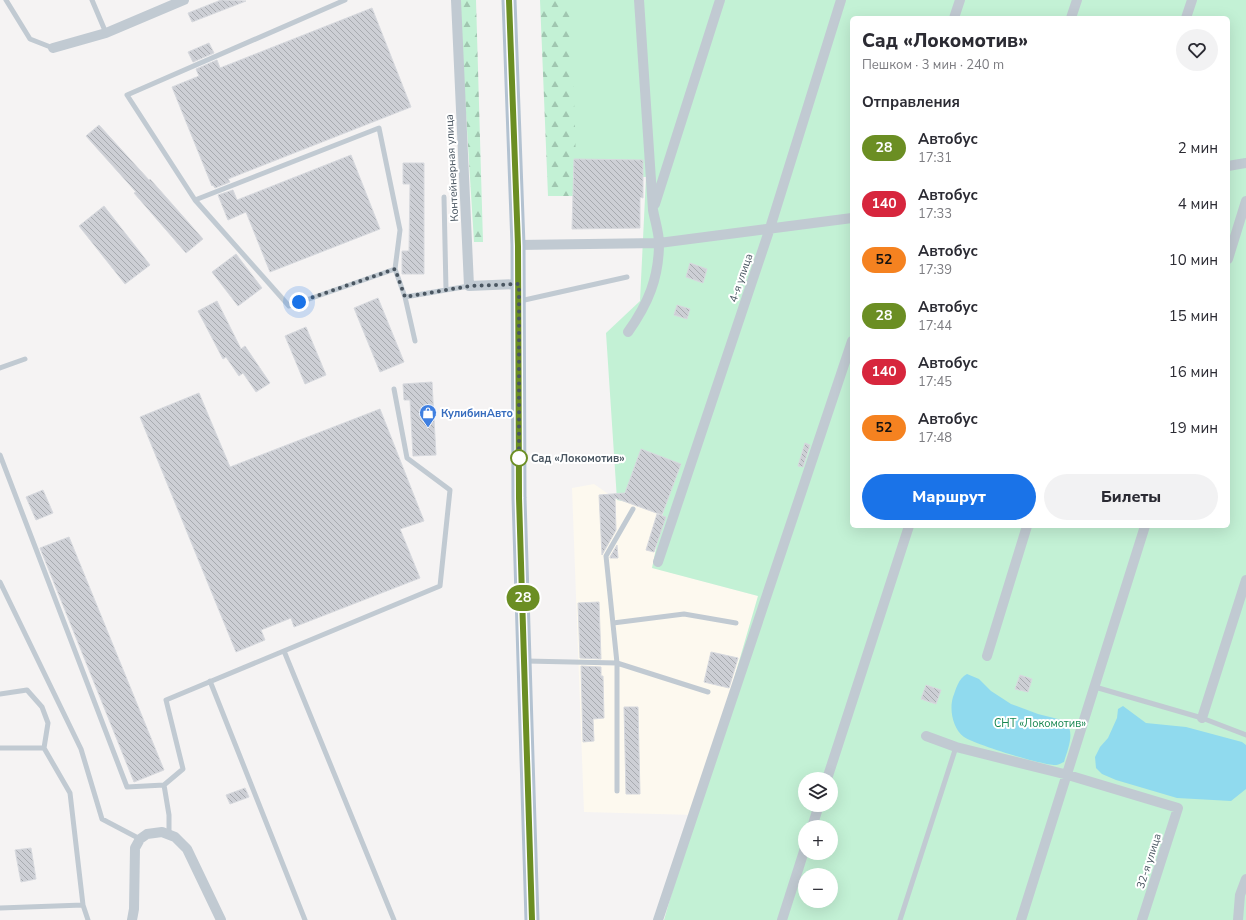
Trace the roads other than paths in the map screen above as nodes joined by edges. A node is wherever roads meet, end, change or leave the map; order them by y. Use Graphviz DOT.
graph roads {
  1 [pos="6,0"];
  2 [pos="92,0"];
  3 [pos="184,0"];
  4 [pos="345,0"];
  5 [pos="456,0"];
  6 [pos="509,0"];
  7 [pos="639,0"];
  8 [pos="720,0"];
  9 [pos="841,0"];
  10 [pos="960,0"];
  11 [pos="1077,0"];
  12 [pos="1192,0"];
  13 [pos="955,16"];
  14 [pos="1072,16"];
  15 [pos="1187,16"];
  16 [pos="106,33"];
  17 [pos="53,48"];
  18 [pos="1246,163"];
  19 [pos="1230,166"];
  20 [pos="444,197"];
  21 [pos="196,200"];
  22 [pos="1246,201"];
  23 [pos="653,210"];
  24 [pos="850,218"];
  25 [pos="770,228"];
  26 [pos="659,243"];
  27 [pos="518,246"];
  28 [pos="1230,253"];
  29 [pos="395,269"];
  30 [pos="627,277"];
  31 [pos="519,284"];
  32 [pos="470,286"];
  33 [pos="446,290"];
  34 [pos="405,297"];
  35 [pos="519,302"];
  36 [pos="628,332"];
  37 [pos="415,341"];
  38 [pos="850,347"];
  39 [pos="26,359"];
  40 [pos="0,368"];
  41 [pos="394,389"];
  42 [pos="0,454"];
  43 [pos="633,508"];
  44 [pos="908,528"];
  45 [pos="1026,528"];
  46 [pos="1144,528"];
  47 [pos="658,562"];
  48 [pos="1246,580"];
  49 [pos="0,582"];
  50 [pos="613,624"];
  51 [pos="736,624"];
  52 [pos="284,651"];
  53 [pos="987,656"];
  54 [pos="525,661"];
  55 [pos="617,663"];
  56 [pos="210,681"];
  57 [pos="1095,687"];
  58 [pos="708,692"];
  59 [pos="0,694"];
  60 [pos="1202,718"];
  61 [pos="1246,735"];
  62 [pos="926,736"];
  63 [pos="956,747"];
  64 [pos="0,748"];
  65 [pos="44,748"];
  66 [pos="829,772"];
  67 [pos="1068,775"];
  68 [pos="164,785"];
  69 [pos="617,791"];
  70 [pos="169,834"];
  71 [pos="140,839"];
  72 [pos="801,860"];
  73 [pos="1246,879"];
  74 [pos="83,905"];
  75 [pos="0,908"];
  76 [pos="88,920"];
  77 [pos="132,920"];
  78 [pos="222,920"];
  79 [pos="305,920"];
  80 [pos="394,920"];
  81 [pos="532,920"];
  82 [pos="658,920"];
  83 [pos="782,920"];
  84 [pos="900,920"];
  85 [pos="1022,920"];
  86 [pos="1142,920"];
  87 [pos="1238,920"];
  1 -- 17 [label="lane"];
  2 -- 16 [label="lane"];
  3 -- 16 [label="street"];
  4 -- 21 [label="lane"];
  5 -- 32 [label="street, Контейнерная улица"];
  6 -- 27 [label="main road"];
  7 -- 23 [label="street"];
  8 -- 23 [label="street"];
  9 -- 25 [label="street, 4-я улица"];
  10 -- 13 [label="street"];
  11 -- 14 [label="street"];
  12 -- 15 [label="street"];
  16 -- 17 [label="street"];
  18 -- 19 [label="street"];
  20 -- 33 [label="lane"];
  21 -- 29 [label="lane"];
  21 -- 29 [label="lane"];
  22 -- 28 [label="street"];
  23 -- 26 [label="street"];
  24 -- 25 [label="street"];
  25 -- 26 [label="street"];
  25 -- 47 [label="street, 4-я улица"];
  26 -- 27 [label="street"];
  26 -- 36 [label="street"];
  27 -- 31 [label="main road"];
  29 -- 34 [label="lane"];
  30 -- 35 [label="lane"];
  31 -- 32 [label="street"];
  31 -- 35 [label="main road"];
  32 -- 33 [label="lane"];
  33 -- 34 [label="lane"];
  34 -- 37 [label="lane"];
  35 -- 54 [label="main road"];
  38 -- 82 [label="street"];
  39 -- 40 [label="lane"];
  41 -- 52 [label="lane"];
  42 -- 68 [label="lane"];
  43 -- 50 [label="lane"];
  44 -- 66 [label="street"];
  45 -- 53 [label="street"];
  46 -- 57 [label="street"];
  48 -- 60 [label="street"];
  49 -- 71 [label="lane"];
  50 -- 51 [label="lane"];
  50 -- 55 [label="lane"];
  52 -- 56 [label="lane"];
  52 -- 80 [label="lane"];
  54 -- 55 [label="lane"];
  54 -- 81 [label="main road"];
  55 -- 58 [label="lane"];
  55 -- 69 [label="lane"];
  56 -- 68 [label="lane"];
  56 -- 79 [label="lane"];
  57 -- 60 [label="lane"];
  57 -- 67 [label="street"];
  59 -- 65 [label="lane"];
  60 -- 61 [label="lane"];
  62 -- 63 [label="street"];
  63 -- 67 [label="street"];
  63 -- 84 [label="lane"];
  64 -- 65 [label="lane"];
  65 -- 74 [label="lane"];
  67 -- 85 [label="street"];
  67 -- 86 [label="street, 32-я улица"];
  68 -- 70 [label="lane"];
  70 -- 71 [label="street"];
  70 -- 78 [label="street"];
  71 -- 77 [label="street"];
  72 -- 83 [label="street"];
  73 -- 87 [label="street"];
  74 -- 75 [label="lane"];
  74 -- 76 [label="lane"];
}
